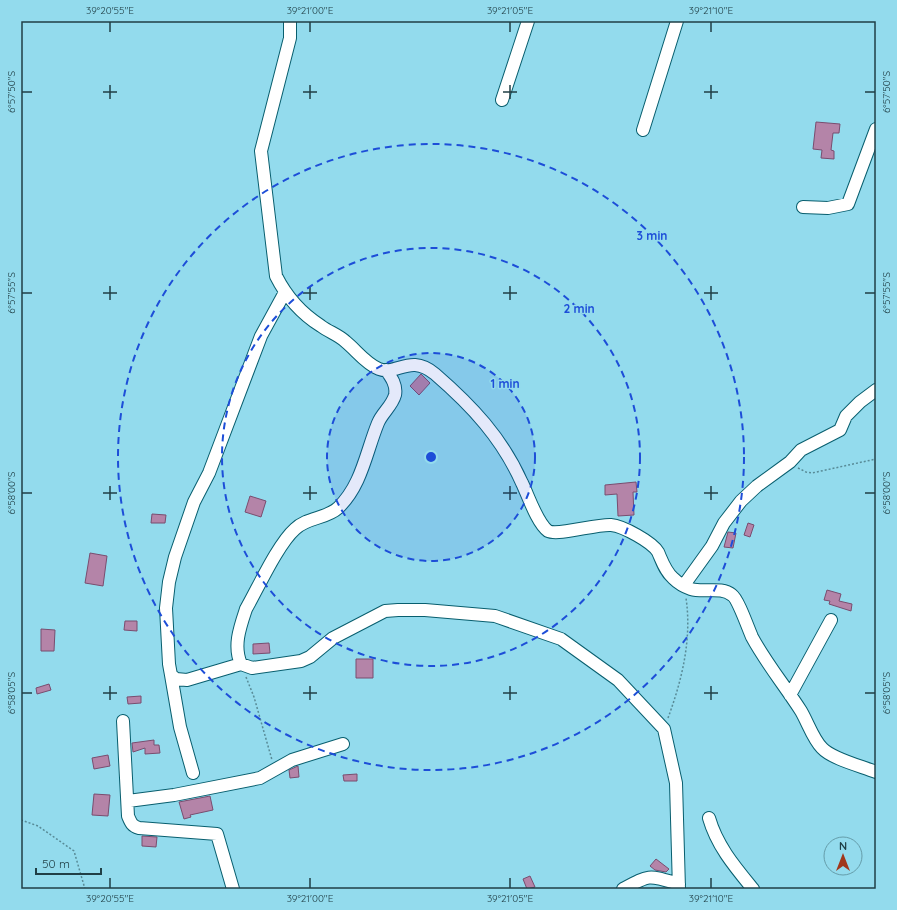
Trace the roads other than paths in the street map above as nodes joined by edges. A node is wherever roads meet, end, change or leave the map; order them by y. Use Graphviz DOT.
graph roads {
  1 [pos="290,21"];
  2 [pos="528,21"];
  3 [pos="677,21"];
  4 [pos="502,100"];
  5 [pos="643,130"];
  6 [pos="876,130"];
  7 [pos="803,207"];
  8 [pos="284,292"];
  9 [pos="386,370"];
  10 [pos="876,390"];
  11 [pos="684,585"];
  12 [pos="832,620"];
  13 [pos="241,664"];
  14 [pos="171,675"];
  15 [pos="790,695"];
  16 [pos="123,721"];
  17 [pos="344,744"];
  18 [pos="876,772"];
  19 [pos="193,773"];
  20 [pos="128,801"];
  21 [pos="709,818"];
  22 [pos="679,886"];
  23 [pos="233,889"];
  24 [pos="623,889"];
  25 [pos="754,889"];
  1 -- 8 [label="street"];
  2 -- 4 [label="street"];
  3 -- 5 [label="street"];
  6 -- 7 [label="street"];
  8 -- 9 [label="street"];
  8 -- 14 [label="street"];
  9 -- 11 [label="street"];
  9 -- 13 [label="street"];
  10 -- 11 [label="street"];
  11 -- 15 [label="street"];
  12 -- 15 [label="street"];
  13 -- 14 [label="street"];
  13 -- 22 [label="street"];
  14 -- 19 [label="street"];
  15 -- 18 [label="street"];
  16 -- 20 [label="street"];
  17 -- 20 [label="street"];
  20 -- 23 [label="street"];
  21 -- 25 [label="street"];
  22 -- 24 [label="street"];
}
